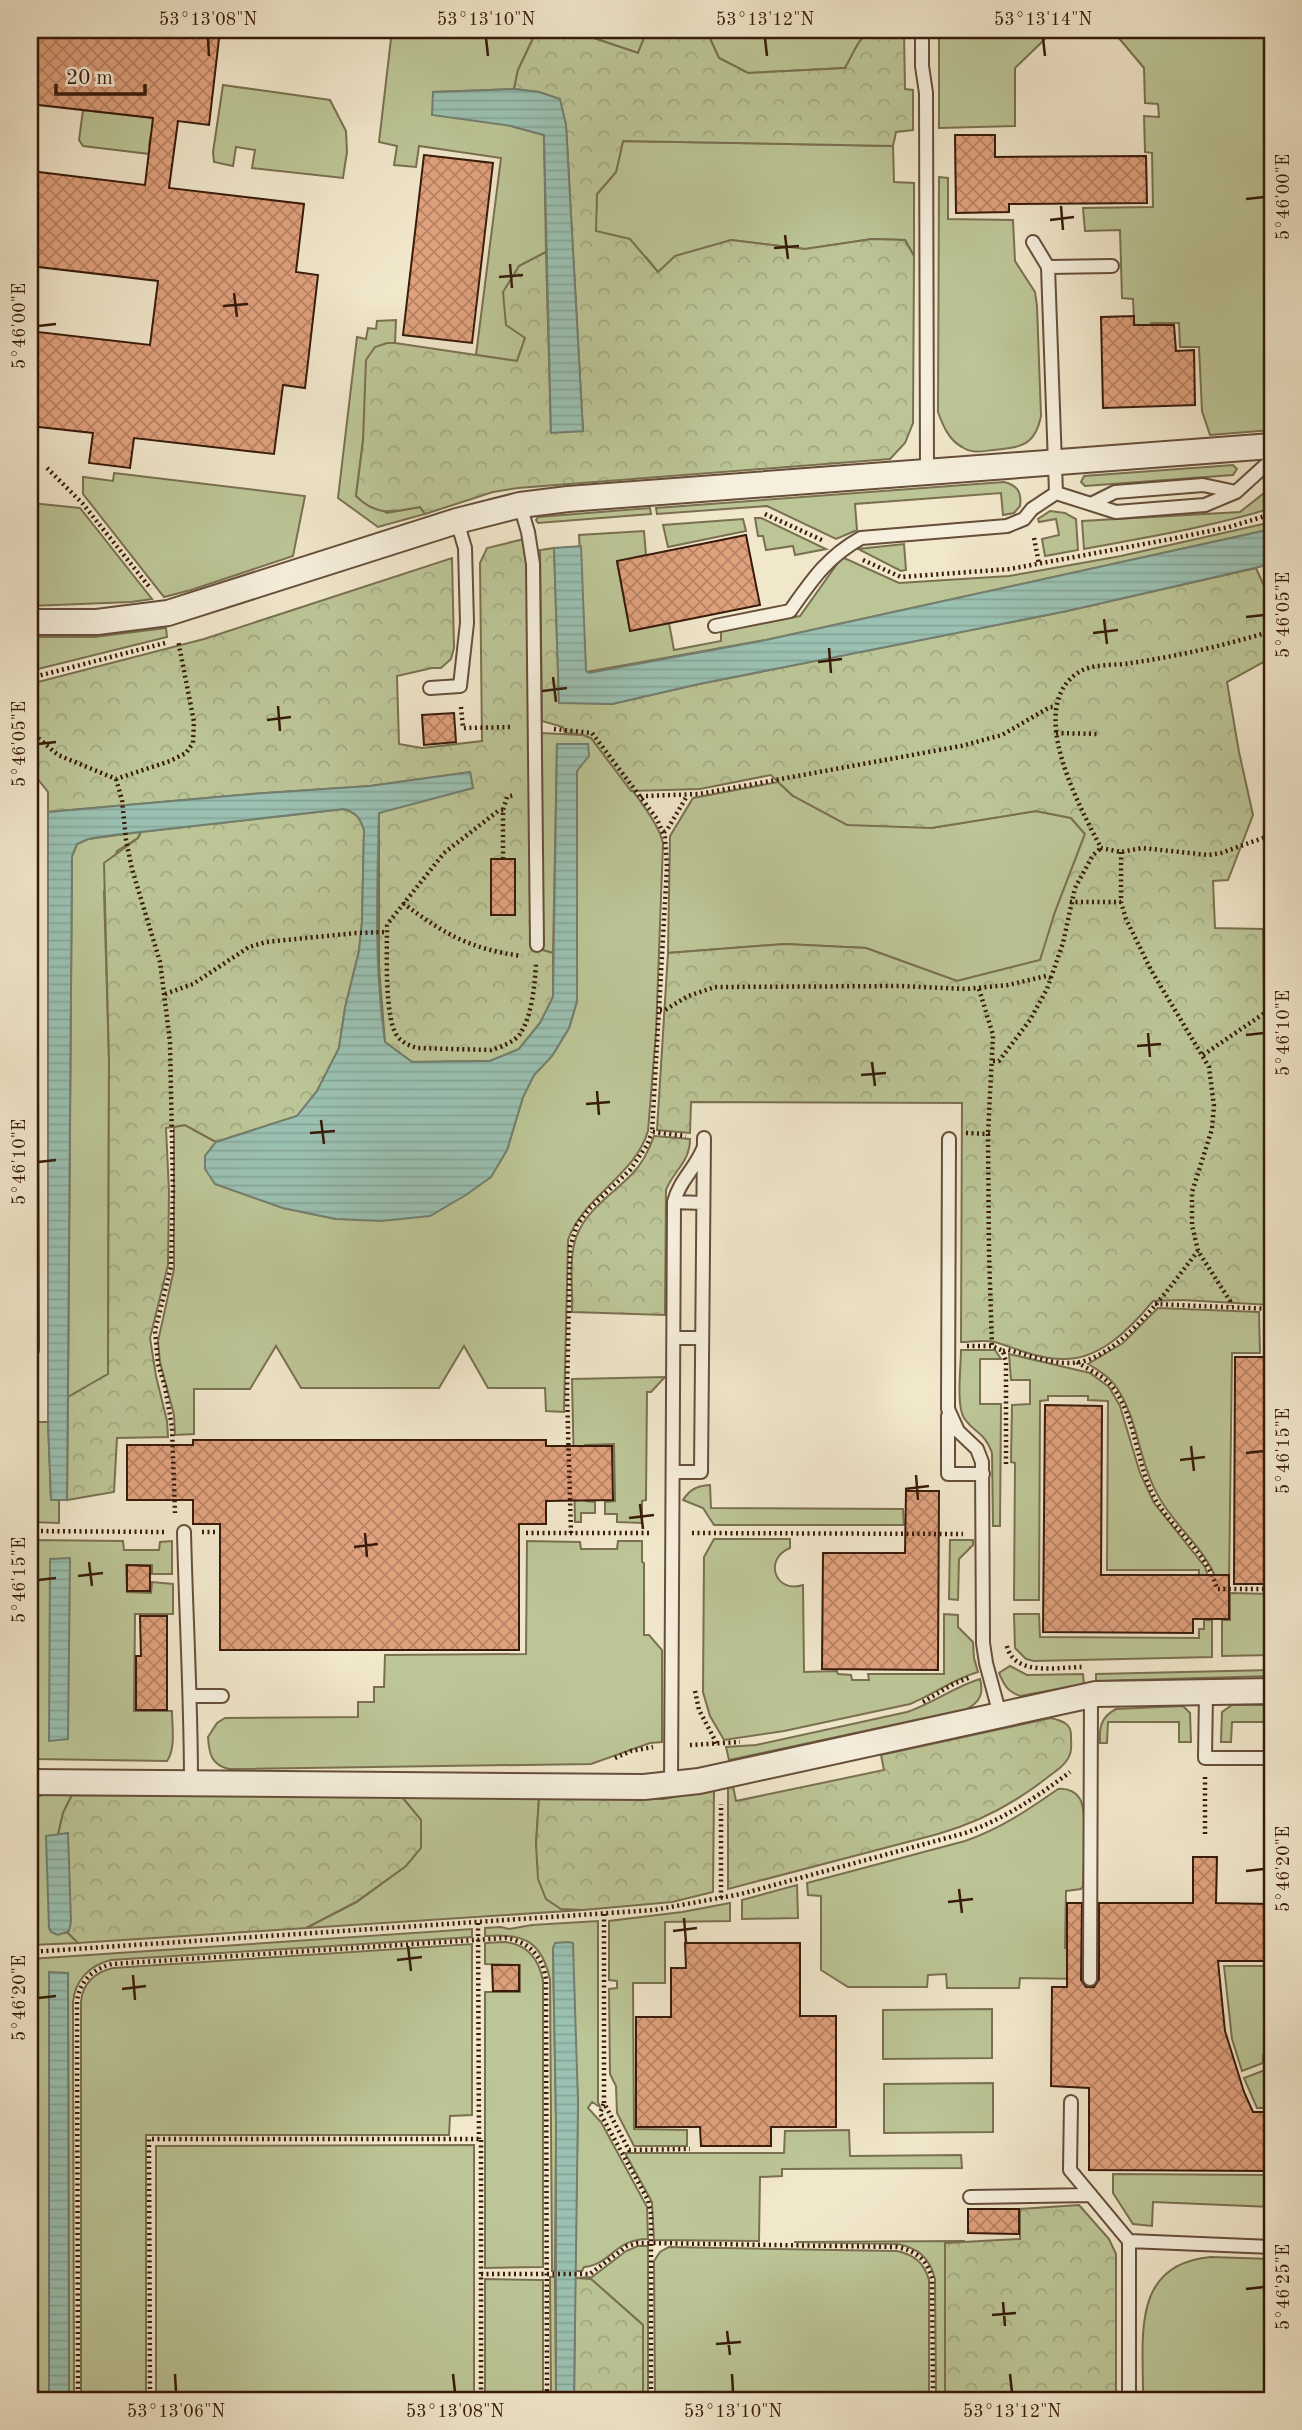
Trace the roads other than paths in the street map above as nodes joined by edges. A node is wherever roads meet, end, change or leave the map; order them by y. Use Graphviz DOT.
graph roads {
  1 [pos="922,30"];
  2 [pos="1033,242"];
  3 [pos="1111,266"];
  4 [pos="1048,267"];
  5 [pos="1270,446"];
  6 [pos="1054,463"];
  7 [pos="927,472"];
  8 [pos="1236,492"];
  9 [pos="1056,493"];
  10 [pos="520,505"];
  11 [pos="1091,505"];
  12 [pos="457,521"];
  13 [pos="30,622"];
  14 [pos="715,626"];
  15 [pos="430,688"];
  16 [pos="536,951"];
  17 [pos="31,1075"];
  18 [pos="949,1139"];
  19 [pos="674,1202"];
  20 [pos="703,1203"];
  21 [pos="674,1338"];
  22 [pos="702,1338"];
  23 [pos="30,1350"];
  24 [pos="948,1409"];
  25 [pos="673,1472"];
  26 [pos="983,1474"];
  27 [pos="180,1532"];
  28 [pos="1272,1691"];
  29 [pos="1206,1692"];
  30 [pos="1091,1695"];
  31 [pos="191,1696"];
  32 [pos="222,1696"];
  33 [pos="1000,1715"];
  34 [pos="1272,1758"];
  35 [pos="30,1782"];
  36 [pos="191,1782"];
  37 [pos="671,1784"];
  38 [pos="1090,1979"];
  39 [pos="1071,2102"];
  40 [pos="1091,2194"];
  41 [pos="970,2197"];
  42 [pos="1129,2241"];
  43 [pos="1272,2247"];
  44 [pos="1129,2400"];
  1 -- 7 [label="lane"];
  2 -- 4 [label="lane"];
  3 -- 4 [label="lane"];
  4 -- 6 [label="lane"];
  5 -- 6 [label="street"];
  5 -- 8 [label="lane"];
  6 -- 7 [label="street"];
  6 -- 9 [label="lane"];
  7 -- 10 [label="street"];
  8 -- 11 [label="lane"];
  8 -- 11 [label="lane"];
  9 -- 11 [label="lane"];
  9 -- 14 [label="lane"];
  10 -- 12 [label="street"];
  10 -- 16 [label="lane"];
  12 -- 13 [label="street"];
  12 -- 15 [label="lane"];
  17 -- 23 [label="lane"];
  18 -- 24 [label="lane"];
  19 -- 20 [label="lane"];
  19 -- 20 [label="lane"];
  19 -- 21 [label="lane"];
  20 -- 22 [label="lane"];
  21 -- 22 [label="lane"];
  21 -- 25 [label="lane"];
  22 -- 25 [label="lane"];
  24 -- 26 [label="lane"];
  24 -- 26 [label="lane"];
  25 -- 37 [label="lane"];
  26 -- 33 [label="lane"];
  27 -- 31 [label="lane"];
  28 -- 29 [label="street"];
  29 -- 30 [label="street"];
  29 -- 34 [label="lane"];
  30 -- 33 [label="street"];
  30 -- 38 [label="lane"];
  31 -- 32 [label="lane"];
  31 -- 36 [label="lane"];
  33 -- 37 [label="street"];
  35 -- 36 [label="street"];
  36 -- 37 [label="street"];
  39 -- 40 [label="lane"];
  40 -- 41 [label="lane"];
  40 -- 42 [label="lane"];
  42 -- 43 [label="lane"];
  42 -- 44 [label="lane"];
}
